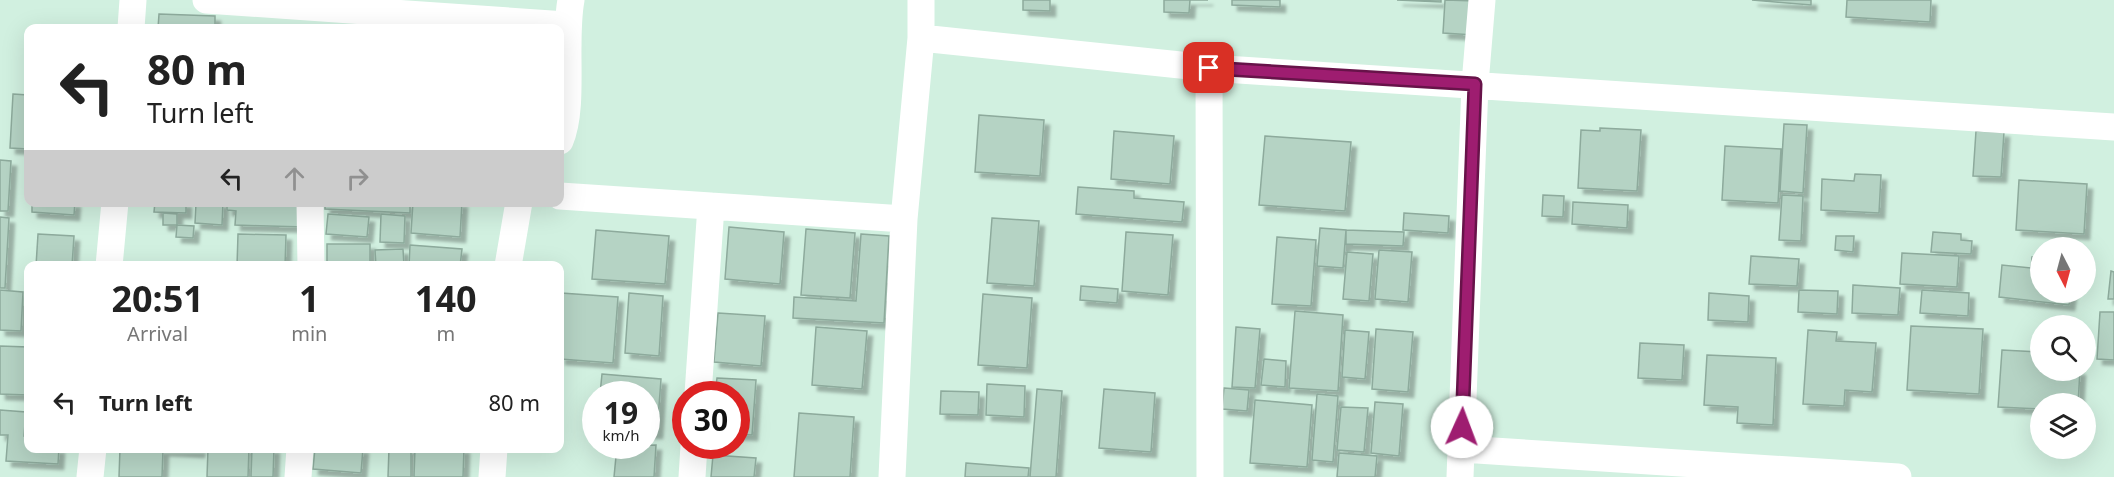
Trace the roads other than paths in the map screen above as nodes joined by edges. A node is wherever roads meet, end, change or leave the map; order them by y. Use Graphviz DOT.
graph roads {
  1 [pos="134,0"];
  2 [pos="206,0"];
  3 [pos="921,0"];
  4 [pos="1482,0"];
  5 [pos="308,12"];
  6 [pos="569,13"];
  7 [pos="131,24"];
  8 [pos="921,38"];
  9 [pos="1209,68"];
  10 [pos="1475,84"];
  11 [pos="564,127"];
  12 [pos="2114,127"];
  13 [pos="564,196"];
  14 [pos="711,206"];
  15 [pos="115,207"];
  16 [pos="310,207"];
  17 [pos="518,207"];
  18 [pos="904,219"];
  19 [pos="109,261"];
  20 [pos="310,261"];
  21 [pos="509,261"];
  22 [pos="699,381"];
  23 [pos="1462,449"];
  24 [pos="92,453"];
  25 [pos="300,453"];
  26 [pos="494,453"];
  27 [pos="693,459"];
  28 [pos="90,477"];
  29 [pos="298,477"];
  30 [pos="492,477"];
  31 [pos="692,477"];
  32 [pos="892,477"];
  33 [pos="1210,477"];
  34 [pos="1460,477"];
  35 [pos="1898,477"];
  1 -- 7 [label="street"];
  2 -- 5 [label="street"];
  3 -- 8 [label="street"];
  4 -- 10 [label="street"];
  5 -- 6 [label="street"];
  6 -- 11 [label="street"];
  8 -- 9 [label="street"];
  8 -- 18 [label="street"];
  9 -- 10 [label="street"];
  9 -- 33 [label="street"];
  10 -- 12 [label="street"];
  10 -- 23 [label="street"];
  13 -- 14 [label="street"];
  14 -- 18 [label="street"];
  14 -- 22 [label="street"];
  15 -- 19 [label="street"];
  16 -- 20 [label="street"];
  17 -- 21 [label="street"];
  18 -- 32 [label="street"];
  23 -- 34 [label="street"];
  23 -- 35 [label="street"];
  24 -- 28 [label="street"];
  25 -- 29 [label="street"];
  26 -- 30 [label="street"];
  27 -- 31 [label="street"];
}
